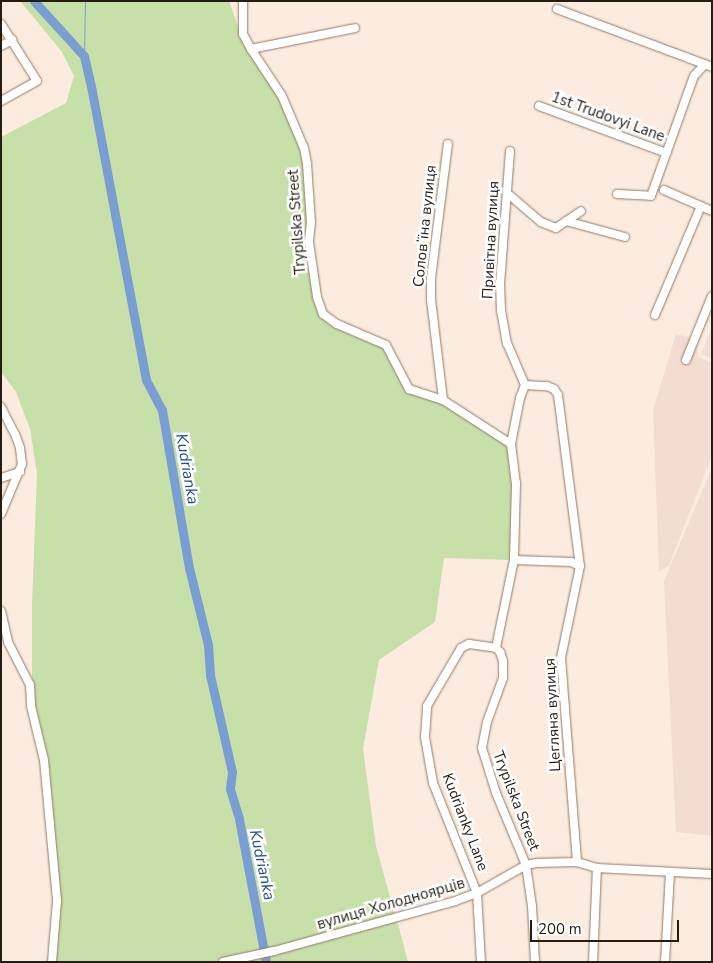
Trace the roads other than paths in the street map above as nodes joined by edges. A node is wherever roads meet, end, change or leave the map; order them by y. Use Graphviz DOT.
graph roads {
  1 [pos="243,1"];
  2 [pos="558,9"];
  3 [pos="1,24"];
  4 [pos="355,28"];
  5 [pos="12,40"];
  6 [pos="1,46"];
  7 [pos="251,49"];
  8 [pos="708,65"];
  9 [pos="1,101"];
  10 [pos="539,106"];
  11 [pos="448,144"];
  12 [pos="510,151"];
  13 [pos="667,153"];
  14 [pos="664,190"];
  15 [pos="507,193"];
  16 [pos="617,194"];
  17 [pos="701,206"];
  18 [pos="712,210"];
  19 [pos="581,211"];
  20 [pos="566,221"];
  21 [pos="625,237"];
  22 [pos="712,296"];
  23 [pos="655,315"];
  24 [pos="686,360"];
  25 [pos="526,385"];
  26 [pos="443,400"];
  27 [pos="1,407"];
  28 [pos="4,416"];
  29 [pos="511,444"];
  30 [pos="20,472"];
  31 [pos="1,478"];
  32 [pos="1,514"];
  33 [pos="514,560"];
  34 [pos="580,566"];
  35 [pos="1,611"];
  36 [pos="5,643"];
  37 [pos="496,648"];
  38 [pos="577,862"];
  39 [pos="526,866"];
  40 [pos="597,868"];
  41 [pos="670,872"];
  42 [pos="712,874"];
  43 [pos="477,893"];
  44 [pos="52,962"];
  45 [pos="223,962"];
  46 [pos="481,962"];
  47 [pos="535,962"];
  48 [pos="593,962"];
  49 [pos="665,962"];
  1 -- 7 [label="street, Trypilska Street"];
  2 -- 8 [label="street"];
  3 -- 5 [label="street"];
  4 -- 7 [label="street"];
  5 -- 6 [label="street"];
  5 -- 9 [label="street"];
  7 -- 26 [label="street, Trypilska Street"];
  8 -- 13 [label="street"];
  10 -- 13 [label="street, 1st Trudovyi Lane"];
  11 -- 26 [label="street, Соловʼїна вулиця"];
  12 -- 15 [label="street, Привітна вулиця"];
  13 -- 16 [label="street"];
  14 -- 17 [label="street"];
  15 -- 20 [label="street"];
  15 -- 25 [label="street, Привітна вулиця"];
  17 -- 18 [label="street"];
  17 -- 23 [label="street"];
  19 -- 20 [label="street"];
  20 -- 21 [label="street"];
  22 -- 24 [label="street"];
  25 -- 29 [label="street"];
  25 -- 34 [label="street, Цегляна вулиця"];
  26 -- 29 [label="street, Trypilska Street"];
  27 -- 28 [label="street"];
  28 -- 30 [label="street"];
  29 -- 33 [label="street, Trypilska Street"];
  30 -- 31 [label="street"];
  30 -- 32 [label="street"];
  33 -- 34 [label="street"];
  33 -- 37 [label="street, Trypilska Street"];
  34 -- 38 [label="street, Цегляна вулиця"];
  35 -- 36 [label="street"];
  36 -- 44 [label="street"];
  37 -- 39 [label="street, Trypilska Street"];
  37 -- 43 [label="street, Kudrianky Lane"];
  38 -- 39 [label="street, вулиця Холодноярців"];
  38 -- 40 [label="street, вулиця Холодноярців"];
  39 -- 43 [label="street, вулиця Холодноярців"];
  39 -- 47 [label="street, Trypilska Street"];
  40 -- 41 [label="street, вулиця Холодноярців"];
  40 -- 48 [label="street"];
  41 -- 42 [label="street, вулиця Холодноярців"];
  41 -- 49 [label="street"];
  43 -- 45 [label="street, вулиця Холодноярців"];
  43 -- 46 [label="street, Kudrianky Lane"];
}
